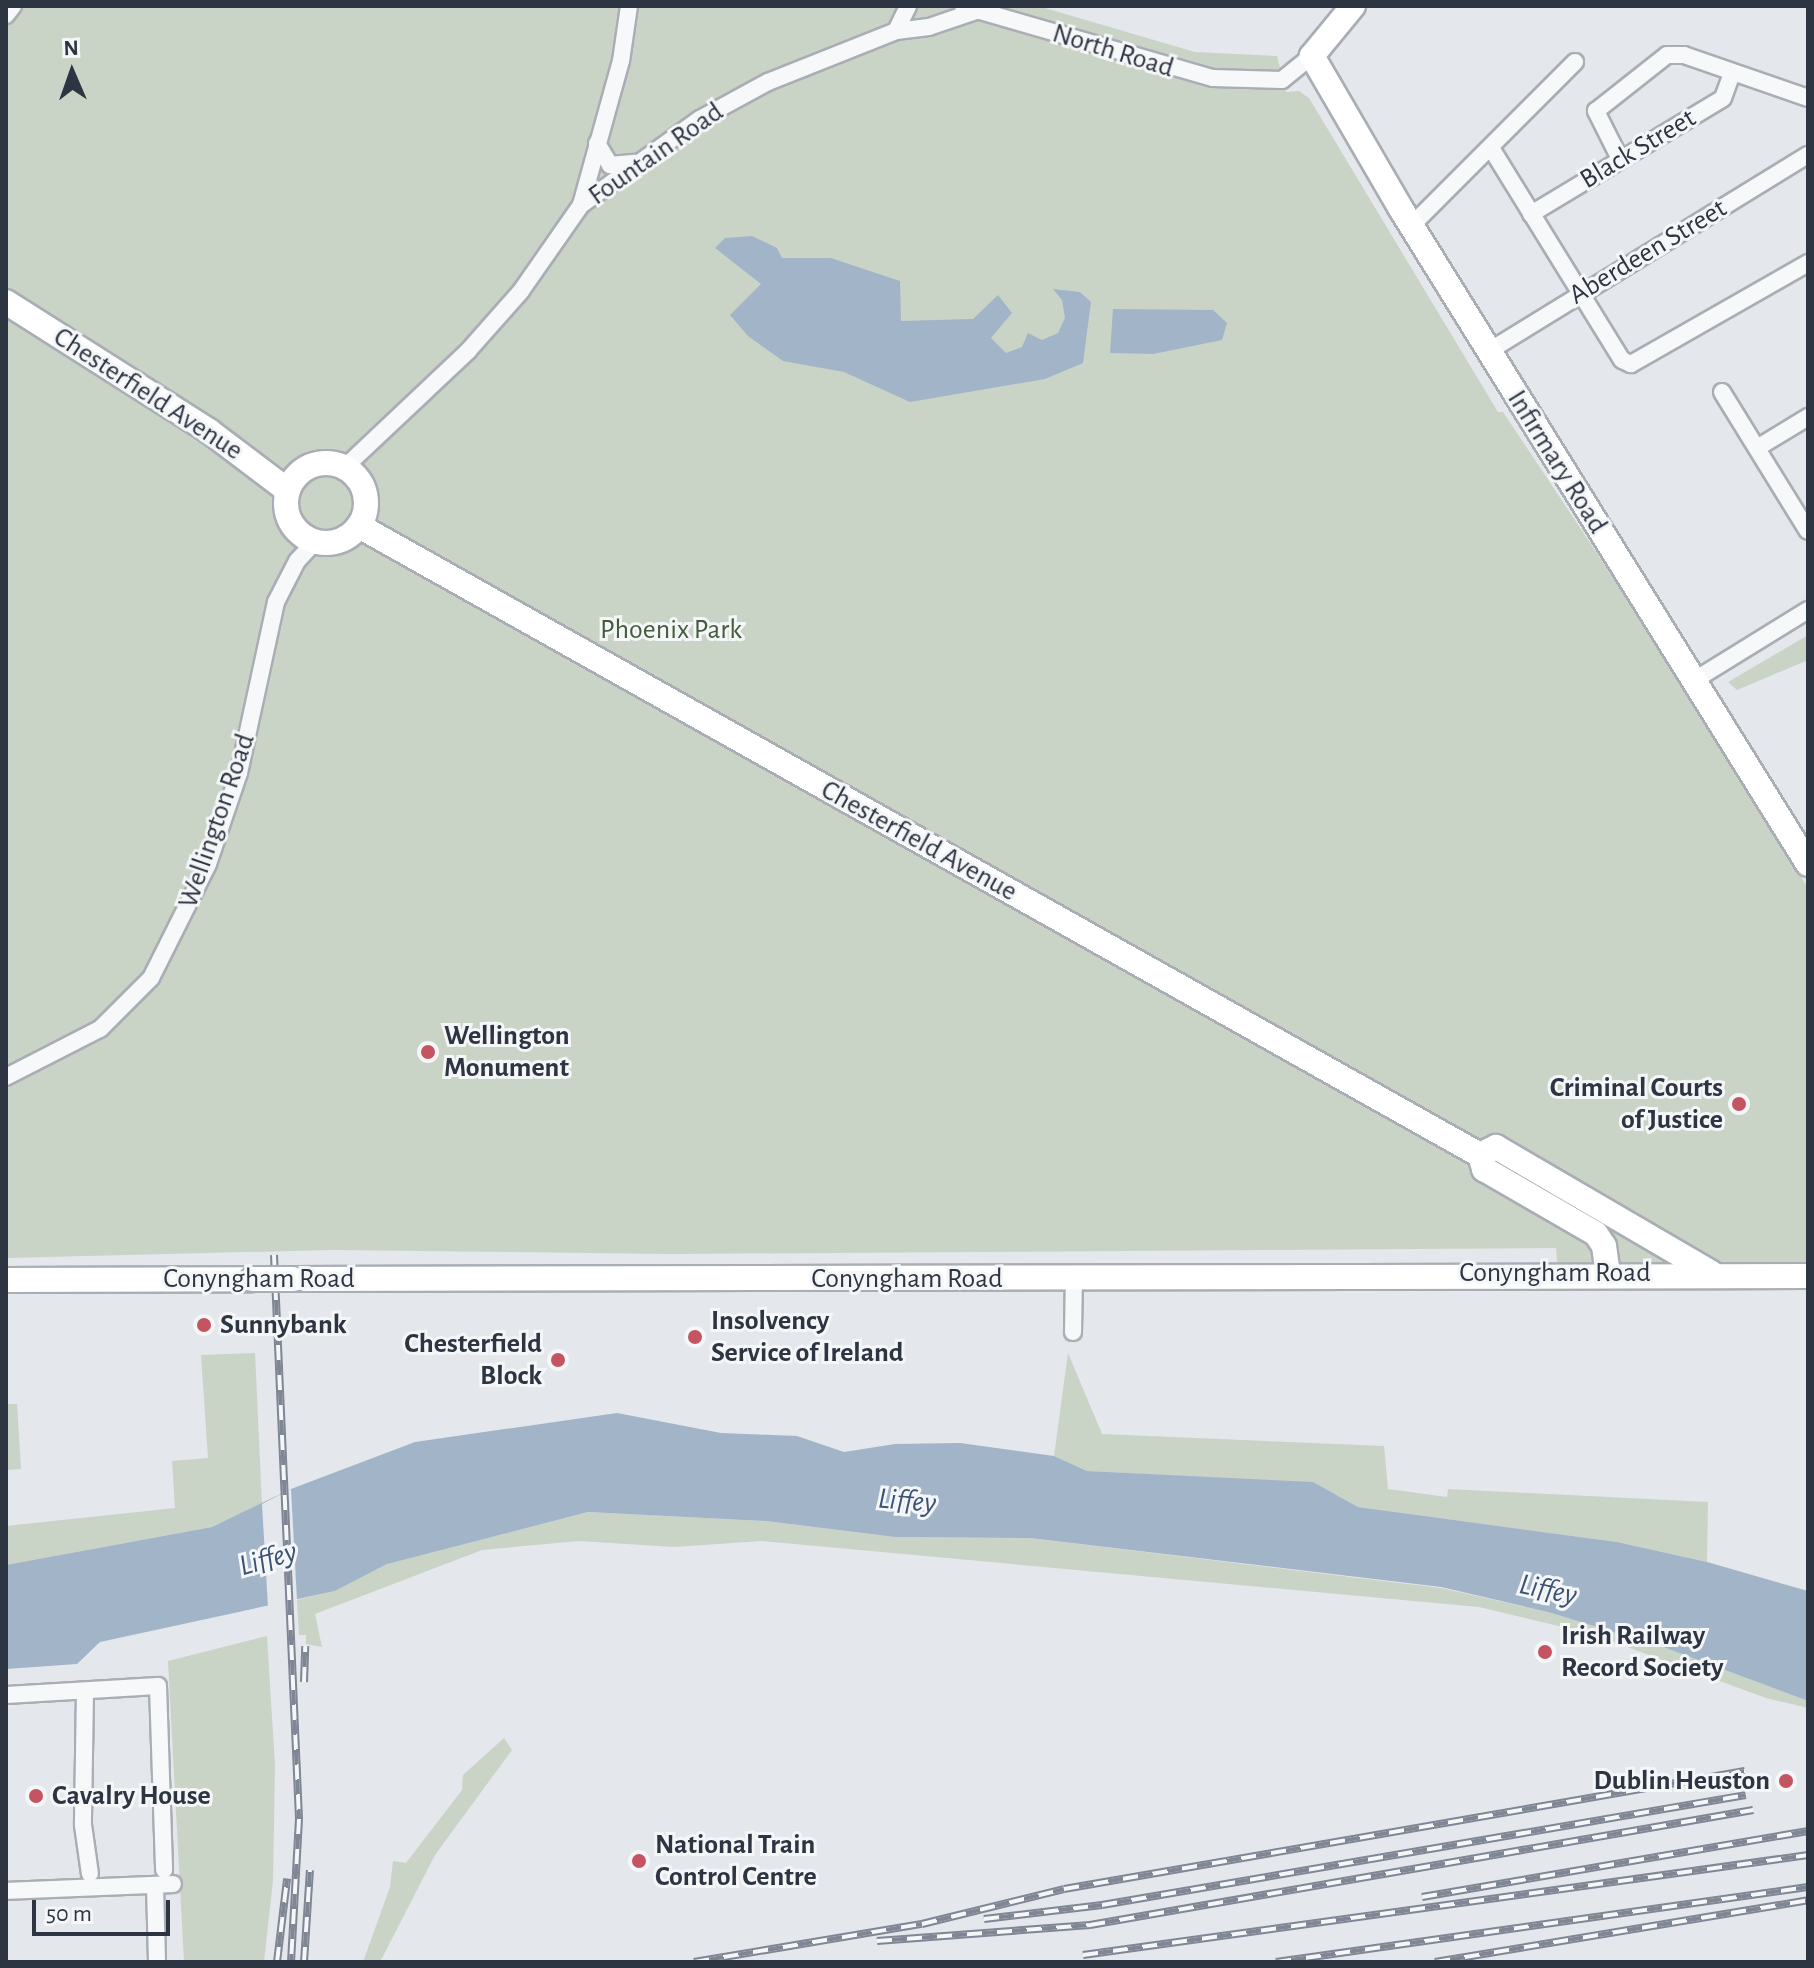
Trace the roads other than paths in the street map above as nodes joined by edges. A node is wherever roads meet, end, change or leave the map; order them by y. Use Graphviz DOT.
graph roads {
  1 [pos="13,6"];
  2 [pos="629,6"];
  3 [pos="908,6"];
  4 [pos="1353,6"];
  5 [pos="974,7"];
  6 [pos="6,15"];
  7 [pos="896,31"];
  8 [pos="1575,62"];
  9 [pos="1303,63"];
  10 [pos="1732,73"];
  11 [pos="1808,98"];
  12 [pos="597,143"];
  13 [pos="1491,148"];
  14 [pos="1808,155"];
  15 [pos="1620,159"];
  16 [pos="636,163"];
  17 [pos="581,205"];
  18 [pos="1531,214"];
  19 [pos="1411,226"];
  20 [pos="1808,263"];
  21 [pos="1580,292"];
  22 [pos="6,302"];
  23 [pos="1489,351"];
  24 [pos="1722,392"];
  25 [pos="1808,417"];
  26 [pos="1757,448"];
  27 [pos="345,467"];
  28 [pos="287,490"];
  29 [pos="359,526"];
  30 [pos="1808,531"];
  31 [pos="315,542"];
  32 [pos="1808,610"];
  33 [pos="1693,681"];
  34 [pos="1808,864"];
  35 [pos="6,1077"];
  36 [pos="1480,1155"];
  37 [pos="1608,1273"];
  38 [pos="1712,1273"];
  39 [pos="1808,1276"];
  40 [pos="1074,1277"];
  41 [pos="6,1280"];
  42 [pos="1073,1332"];
  43 [pos="85,1691"];
  44 [pos="6,1695"];
  45 [pos="90,1874"];
  46 [pos="155,1885"];
  47 [pos="6,1891"];
  48 [pos="157,1962"];
  1 -- 6 [label="street"];
  2 -- 12 [label="street"];
  3 -- 7 [label="street"];
  4 -- 9 [label="main road"];
  5 -- 7 [label="street, Fountain Road"];
  5 -- 9 [label="street, North Road"];
  7 -- 16 [label="street, Fountain Road"];
  8 -- 13 [label="street"];
  9 -- 19 [label="main road, Infirmary Road"];
  10 -- 11 [label="street"];
  10 -- 15 [label="street, Black Street"];
  10 -- 15 [label="street"];
  12 -- 16 [label="street"];
  12 -- 17 [label="street"];
  13 -- 18 [label="street"];
  13 -- 19 [label="street"];
  14 -- 21 [label="street, Aberdeen Street"];
  15 -- 18 [label="street, Black Street"];
  16 -- 17 [label="street, Fountain Road"];
  17 -- 27 [label="street, Fountain Road"];
  18 -- 21 [label="street"];
  19 -- 23 [label="main road, Infirmary Road"];
  20 -- 21 [label="street"];
  21 -- 23 [label="street, Aberdeen Street"];
  22 -- 28 [label="main road, Chesterfield Avenue"];
  23 -- 33 [label="main road, Infirmary Road"];
  24 -- 26 [label="street"];
  25 -- 26 [label="street"];
  26 -- 30 [label="street"];
  27 -- 28 [label="main road"];
  27 -- 29 [label="main road"];
  28 -- 31 [label="main road"];
  29 -- 31 [label="main road"];
  29 -- 36 [label="main road, Chesterfield Avenue"];
  31 -- 35 [label="street, Wellington Road"];
  32 -- 33 [label="street"];
  33 -- 34 [label="main road, Infirmary Road"];
  36 -- 37 [label="main road, Chesterfield Avenue"];
  36 -- 38 [label="main road, Chesterfield Avenue"];
  37 -- 38 [label="main road, Conyngham Road"];
  37 -- 40 [label="main road, Conyngham Road"];
  38 -- 39 [label="main road, Conyngham Road"];
  40 -- 41 [label="main road, Conyngham Road, bridge"];
  40 -- 42 [label="street"];
  43 -- 44 [label="street"];
  43 -- 45 [label="street"];
  43 -- 46 [label="street"];
  46 -- 47 [label="street"];
  46 -- 48 [label="street"];
}
